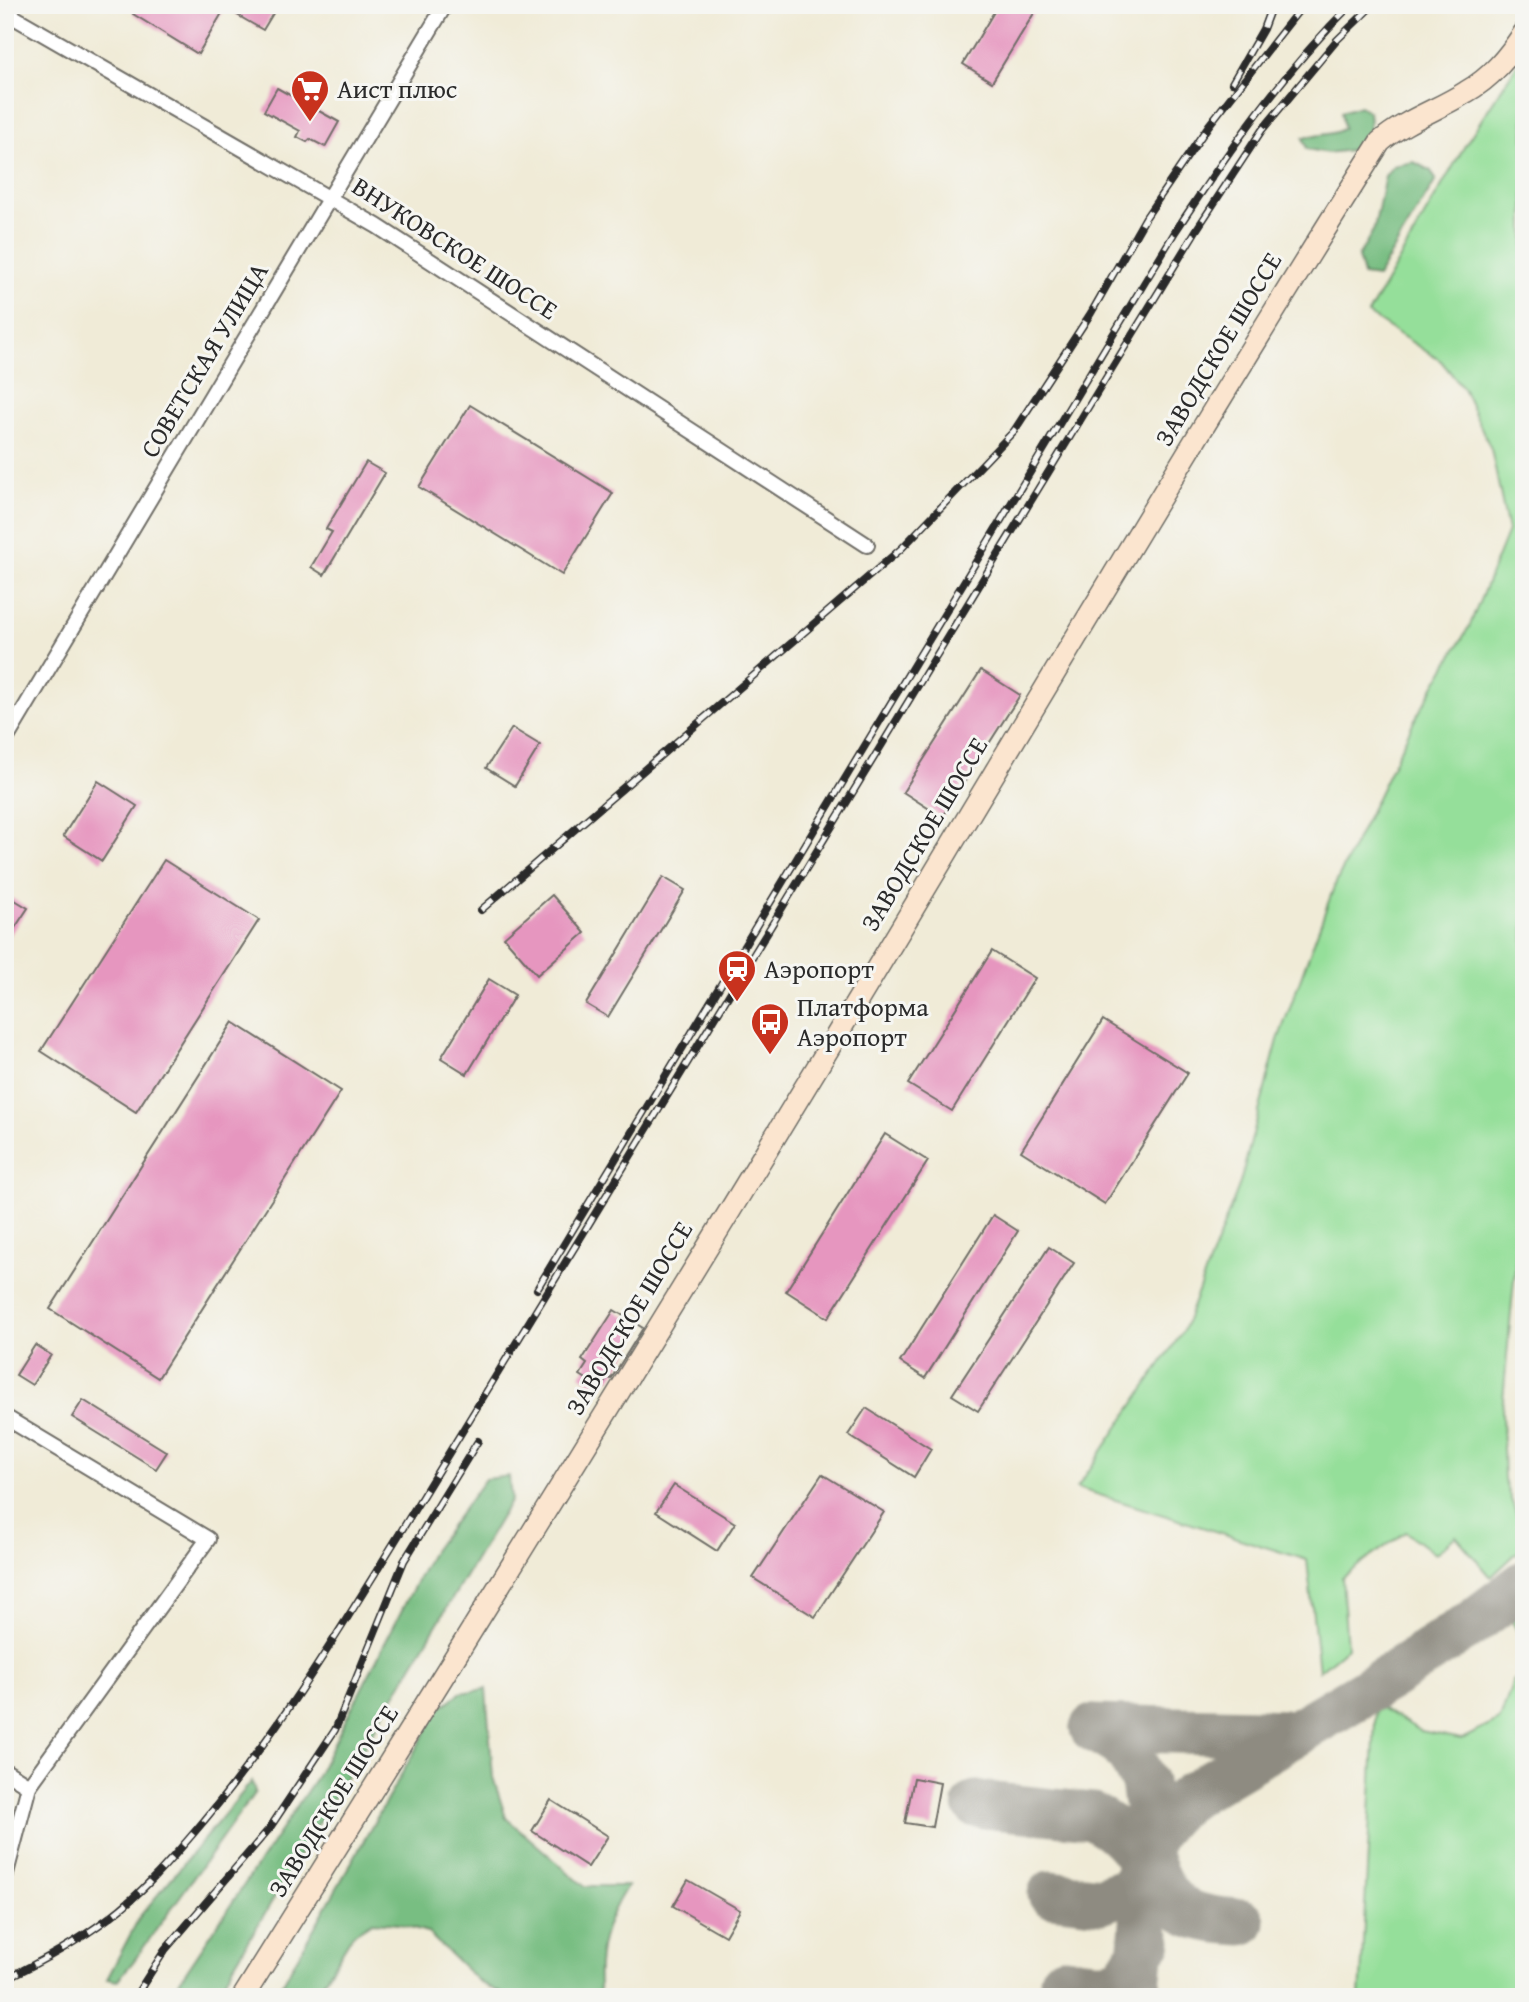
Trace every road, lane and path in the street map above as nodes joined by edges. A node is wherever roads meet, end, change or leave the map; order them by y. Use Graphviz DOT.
graph roads {
  1 [pos="446,5"];
  2 [pos="5,12"];
  3 [pos="1524,33"];
  4 [pos="332,198"];
  5 [pos="867,545"];
  6 [pos="5,741"];
  7 [pos="5,1417"];
  8 [pos="5,1771"];
  9 [pos="29,1786"];
  10 [pos="5,1877"];
  11 [pos="243,1997"];
  1 -- 4 [label="street, СОВЕТСКАЯ УЛИЦА"];
  2 -- 4 [label="street, ВНУКОВСКОЕ ШОССЕ"];
  3 -- 11 [label="street, ЗАВОДСКОЕ ШОССЕ"];
  4 -- 5 [label="street, ВНУКОВСКОЕ ШОССЕ"];
  4 -- 6 [label="street, СОВЕТСКАЯ УЛИЦА"];
  7 -- 9 [label="street"];
  8 -- 9 [label="street"];
  9 -- 10 [label="street"];
}
